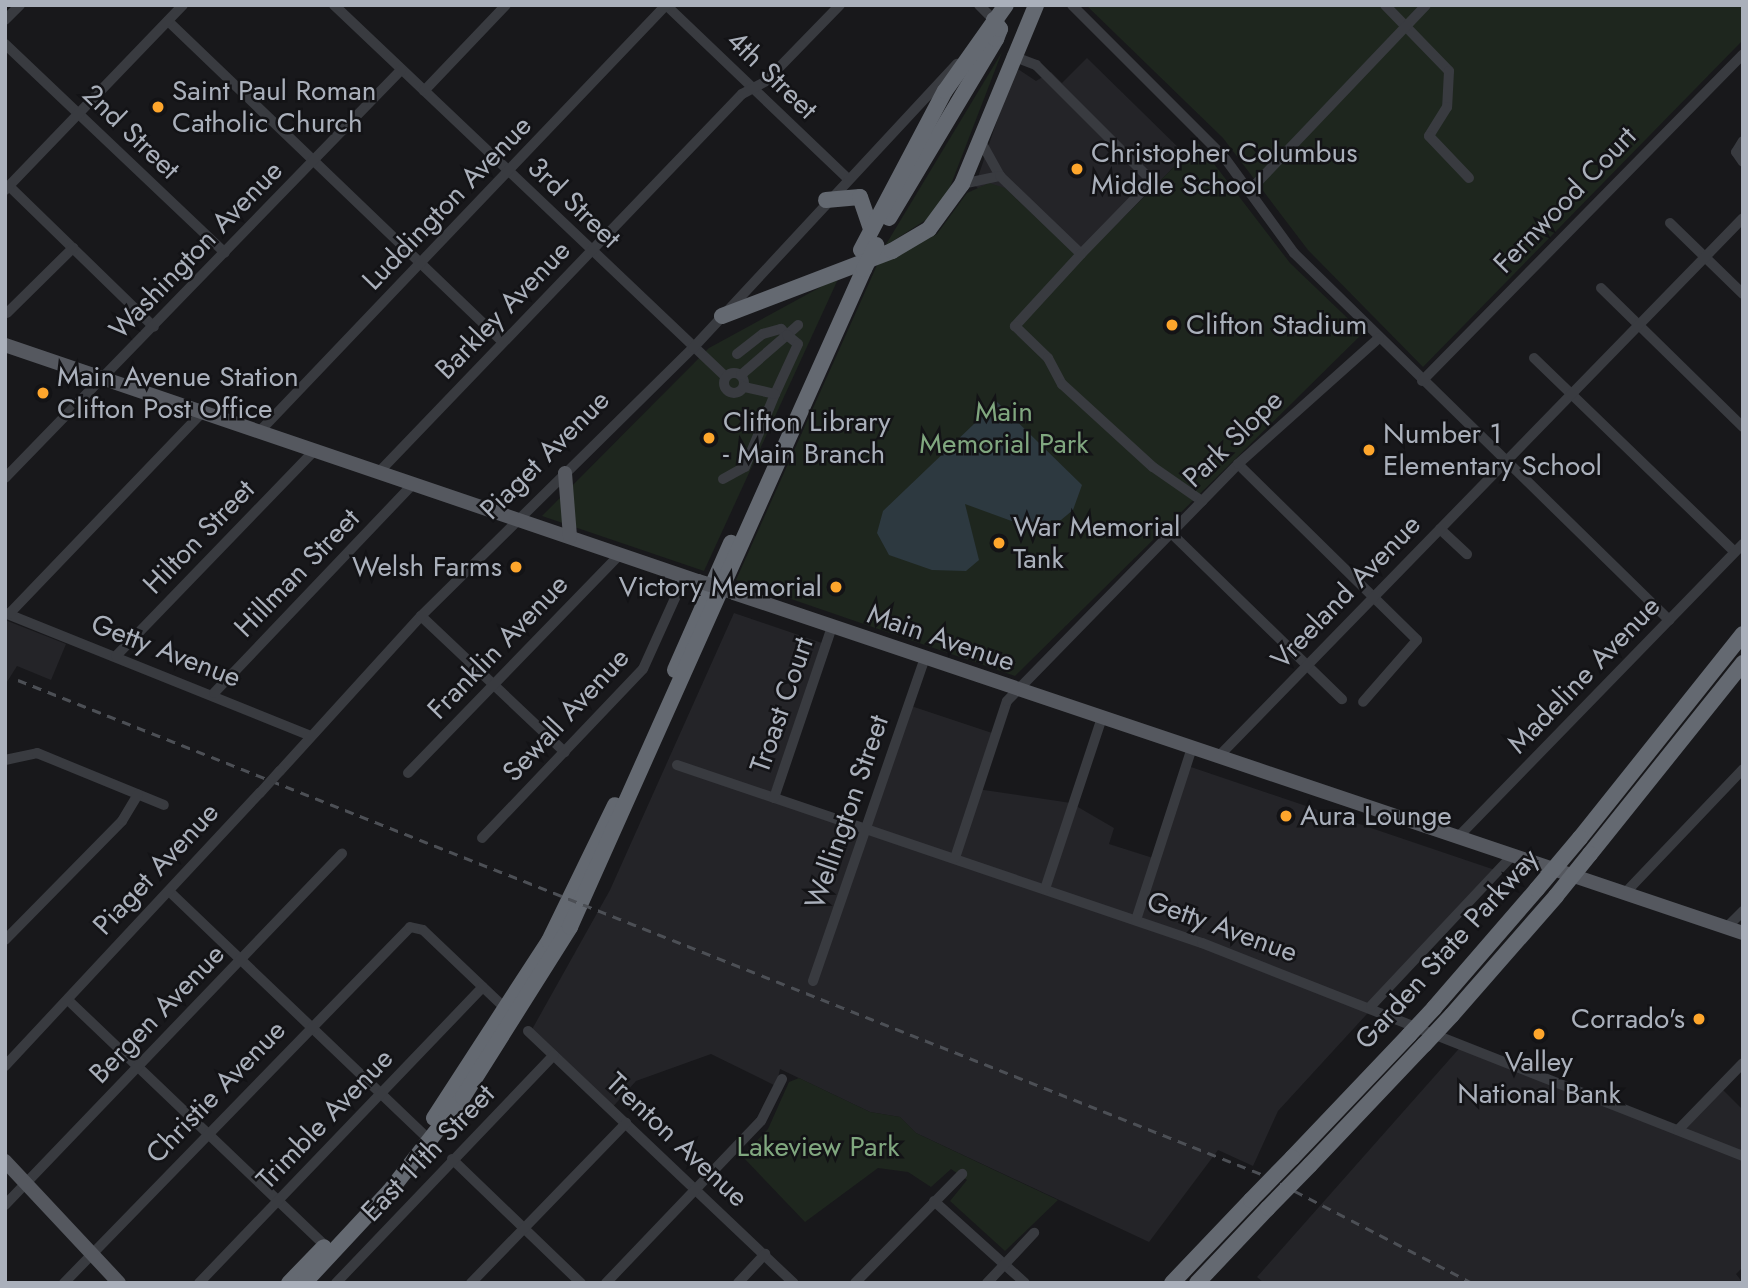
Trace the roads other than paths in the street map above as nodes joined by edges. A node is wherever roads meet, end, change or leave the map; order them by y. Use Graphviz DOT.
graph roads {
  1 [pos="20,5"];
  2 [pos="183,5"];
  3 [pos="506,5"];
  4 [pos="666,5"];
  5 [pos="840,5"];
  6 [pos="979,5"];
  7 [pos="1006,5"];
  8 [pos="1028,5"];
  9 [pos="1036,5"];
  10 [pos="1072,5"];
  11 [pos="1385,5"];
  12 [pos="1426,5"];
  13 [pos="339,7"];
  14 [pos="5,20"];
  15 [pos="994,20"];
  16 [pos="168,21"];
  17 [pos="1406,26"];
  18 [pos="5,44"];
  19 [pos="977,45"];
  20 [pos="1743,54"];
  21 [pos="1012,56"];
  22 [pos="401,70"];
  23 [pos="970,84"];
  24 [pos="753,89"];
  25 [pos="424,91"];
  26 [pos="79,113"];
  27 [pos="980,140"];
  28 [pos="1743,141"];
  29 [pos="314,160"];
  30 [pos="1743,162"];
  31 [pos="508,172"];
  32 [pos="1000,176"];
  33 [pos="847,178"];
  34 [pos="1469,178"];
  35 [pos="962,184"];
  36 [pos="7,188"];
  37 [pos="1250,190"];
  38 [pos="826,200"];
  39 [pos="1743,218"];
  40 [pos="1670,223"];
  41 [pos="869,242"];
  42 [pos="73,248"];
  43 [pos="591,251"];
  44 [pos="225,253"];
  45 [pos="1081,254"];
  46 [pos="1705,257"];
  47 [pos="421,264"];
  48 [pos="1601,288"];
  49 [pos="1743,294"];
  50 [pos="6,313"];
  51 [pos="729,315"];
  52 [pos="798,325"];
  53 [pos="1639,325"];
  54 [pos="155,327"];
  55 [pos="787,335"];
  56 [pos="1379,338"];
  57 [pos="503,342"];
  58 [pos="5,345"];
  59 [pos="692,348"];
  60 [pos="737,354"];
  61 [pos="1534,358"];
  62 [pos="741,375"];
  63 [pos="726,376"];
  64 [pos="102,379"];
  65 [pos="1422,381"];
  66 [pos="744,387"];
  67 [pos="775,394"];
  68 [pos="1571,394"];
  69 [pos="202,413"];
  70 [pos="1743,427"];
  71 [pos="259,432"];
  72 [pos="314,451"];
  73 [pos="1505,462"];
  74 [pos="1238,464"];
  75 [pos="379,472"];
  76 [pos="565,473"];
  77 [pos="5,478"];
  78 [pos="723,479"];
  79 [pos="413,484"];
  80 [pos="1202,501"];
  81 [pos="518,519"];
  82 [pos="1440,528"];
  83 [pos="1170,532"];
  84 [pos="570,537"];
  85 [pos="1739,548"];
  86 [pos="620,554"];
  87 [pos="1467,554"];
  88 [pos="691,578"];
  89 [pos="1373,597"];
  90 [pos="7,614"];
  91 [pos="421,616"];
  92 [pos="1670,620"];
  93 [pos="832,627"];
  94 [pos="1743,634"];
  95 [pos="116,656"];
  96 [pos="925,658"];
  97 [pos="1743,663"];
  98 [pos="1307,665"];
  99 [pos="494,684"];
  100 [pos="1017,690"];
  101 [pos="214,693"];
  102 [pos="1342,699"];
  103 [pos="1363,702"];
  104 [pos="1102,718"];
  105 [pos="309,735"];
  106 [pos="1192,748"];
  107 [pos="565,752"];
  108 [pos="1217,757"];
  109 [pos="5,760"];
  110 [pos="677,765"];
  111 [pos="1743,769"];
  112 [pos="408,773"];
  113 [pos="138,794"];
  114 [pos="774,798"];
  115 [pos="164,805"];
  116 [pos="865,826"];
  117 [pos="1458,837"];
  118 [pos="482,838"];
  119 [pos="342,854"];
  120 [pos="1512,856"];
  121 [pos="955,858"];
  122 [pos="1045,889"];
  123 [pos="1626,892"];
  124 [pos="171,893"];
  125 [pos="1743,911"];
  126 [pos="1136,920"];
  127 [pos="1727,927"];
  128 [pos="1743,933"];
  129 [pos="5,940"];
  130 [pos="241,960"];
  131 [pos="813,981"];
  132 [pos="483,987"];
  133 [pos="68,1000"];
  134 [pos="1371,1006"];
  135 [pos="514,1011"];
  136 [pos="311,1027"];
  137 [pos="528,1031"];
  138 [pos="554,1055"];
  139 [pos="1743,1063"];
  140 [pos="5,1066"];
  141 [pos="139,1066"];
  142 [pos="782,1079"];
  143 [pos="380,1094"];
  144 [pos="626,1123"];
  145 [pos="1678,1130"];
  146 [pos="209,1133"];
  147 [pos="423,1134"];
  148 [pos="1743,1156"];
  149 [pos="452,1159"];
  150 [pos="5,1161"];
  151 [pos="962,1174"];
  152 [pos="26,1183"];
  153 [pos="696,1189"];
  154 [pos="278,1200"];
  155 [pos="934,1201"];
  156 [pos="5,1205"];
  157 [pos="524,1228"];
  158 [pos="1034,1233"];
  159 [pos="329,1250"];
  160 [pos="92,1253"];
  161 [pos="765,1254"];
  162 [pos="1005,1264"];
  163 [pos="64,1283"];
  164 [pos="120,1283"];
  165 [pos="199,1283"];
  166 [pos="289,1283"];
  167 [pos="304,1283"];
  168 [pos="336,1283"];
  169 [pos="471,1283"];
  170 [pos="581,1283"];
  171 [pos="606,1283"];
  172 [pos="738,1283"];
  173 [pos="794,1283"];
  174 [pos="855,1283"];
  175 [pos="987,1283"];
  176 [pos="1025,1283"];
  177 [pos="1172,1283"];
  178 [pos="1197,1283"];
  1 -- 14 [label="street"];
  2 -- 16 [label="street"];
  3 -- 25 [label="street"];
  4 -- 24 [label="street, 4th Street"];
  4 -- 31 [label="street, Luddington Avenue"];
  5 -- 24 [label="street, Barkley Avenue"];
  6 -- 15 [label="street"];
  7 -- 15 [label="highway, Piaget Avenue"];
  8 -- 23 [label="highway"];
  9 -- 21 [label="highway"];
  10 -- 37 [label="street"];
  11 -- 17 [label="street"];
  12 -- 17 [label="street"];
  13 -- 22 [label="street"];
  15 -- 19 [label="highway, Piaget Avenue"];
  15 -- 23 [label="highway"];
  16 -- 26 [label="street"];
  16 -- 29 [label="street"];
  17 -- 34 [label="street"];
  17 -- 37 [label="street"];
  18 -- 26 [label="street, 2nd Street"];
  19 -- 33 [label="street, Piaget Avenue"];
  19 -- 41 [label="highway"];
  20 -- 65 [label="street, Fernwood Court"];
  21 -- 27 [label="highway"];
  21 -- 45 [label="street"];
  22 -- 25 [label="street"];
  22 -- 29 [label="street, Washington Avenue"];
  23 -- 41 [label="highway"];
  24 -- 33 [label="street, 4th Street"];
  24 -- 43 [label="street, Barkley Avenue"];
  25 -- 31 [label="street, 3rd Street"];
  26 -- 36 [label="street"];
  26 -- 44 [label="street, 2nd Street"];
  27 -- 32 [label="street"];
  27 -- 35 [label="highway"];
  28 -- 30 [label="street"];
  29 -- 44 [label="street, Washington Avenue"];
  29 -- 47 [label="street"];
  31 -- 43 [label="street, 3rd Street"];
  31 -- 47 [label="street, Luddington Avenue"];
  32 -- 35 [label="street"];
  32 -- 45 [label="street"];
  33 -- 38 [label="street, Piaget Avenue"];
  35 -- 51 [label="highway"];
  36 -- 42 [label="street"];
  37 -- 56 [label="street"];
  38 -- 41 [label="highway"];
  38 -- 51 [label="street, Piaget Avenue"];
  39 -- 46 [label="street, Vreeland Avenue"];
  40 -- 46 [label="street"];
  41 -- 135 [label="highway"];
  42 -- 50 [label="street"];
  42 -- 54 [label="street"];
  43 -- 57 [label="street, Barkley Avenue"];
  43 -- 59 [label="street, 3rd Street"];
  44 -- 54 [label="street, Washington Avenue"];
  45 -- 80 [label="street"];
  46 -- 49 [label="street"];
  46 -- 53 [label="street, Vreeland Avenue"];
  47 -- 57 [label="street"];
  47 -- 71 [label="street, Luddington Avenue"];
  48 -- 53 [label="street"];
  51 -- 59 [label="street, Piaget Avenue"];
  52 -- 55 [label="street"];
  53 -- 68 [label="street, Vreeland Avenue"];
  53 -- 70 [label="street"];
  54 -- 64 [label="street, Washington Avenue"];
  55 -- 60 [label="street"];
  55 -- 62 [label="street"];
  55 -- 67 [label="street"];
  56 -- 65 [label="street"];
  56 -- 74 [label="street, Park Slope"];
  57 -- 75 [label="street, Barkley Avenue"];
  58 -- 64 [label="main road, Main Avenue"];
  59 -- 63 [label="street, 3rd Street"];
  59 -- 76 [label="street, Piaget Avenue"];
  61 -- 68 [label="street"];
  62 -- 63 [label="street"];
  62 -- 66 [label="street"];
  63 -- 66 [label="street, 3rd Street"];
  64 -- 69 [label="main road, Main Avenue"];
  64 -- 77 [label="street, Washington Avenue"];
  65 -- 73 [label="street"];
  66 -- 67 [label="street"];
  67 -- 78 [label="street"];
  68 -- 73 [label="street, Vreeland Avenue"];
  68 -- 85 [label="street"];
  69 -- 71 [label="main road, Main Avenue"];
  69 -- 90 [label="street"];
  71 -- 72 [label="main road, Main Avenue"];
  72 -- 75 [label="main road, Main Avenue"];
  72 -- 95 [label="street, Hilton Street"];
  73 -- 82 [label="street, Vreeland Avenue"];
  73 -- 92 [label="street"];
  74 -- 80 [label="street, Park Slope"];
  74 -- 89 [label="street"];
  75 -- 79 [label="main road, Main Avenue"];
  76 -- 81 [label="street, Piaget Avenue"];
  76 -- 84 [label="main road"];
  79 -- 81 [label="main road, Main Avenue"];
  79 -- 101 [label="street, Hillman Street"];
  80 -- 83 [label="street, Park Slope"];
  81 -- 84 [label="main road, Main Avenue"];
  81 -- 91 [label="street, Piaget Avenue"];
  82 -- 87 [label="street"];
  82 -- 89 [label="street, Vreeland Avenue"];
  83 -- 98 [label="street"];
  83 -- 100 [label="street, Park Slope"];
  84 -- 86 [label="main road, Main Avenue"];
  85 -- 92 [label="street, Madeline Avenue"];
  86 -- 88 [label="main road, Main Avenue"];
  86 -- 99 [label="street, Franklin Avenue"];
  88 -- 93 [label="main road, Main Avenue, bridge"];
  88 -- 107 [label="street, Sewall Avenue"];
  89 -- 98 [label="street, Vreeland Avenue"];
  89 -- 103 [label="street"];
  90 -- 95 [label="street, Getty Avenue"];
  91 -- 99 [label="street"];
  91 -- 105 [label="street, Piaget Avenue"];
  92 -- 117 [label="street, Madeline Avenue"];
  93 -- 96 [label="main road, Main Avenue"];
  93 -- 114 [label="street, Troast Court"];
  94 -- 177 [label="highway, Garden State Parkway, bridge"];
  95 -- 101 [label="street, Getty Avenue"];
  96 -- 100 [label="main road, Main Avenue"];
  96 -- 116 [label="street, Wellington Street"];
  97 -- 178 [label="highway, Garden State Parkway, bridge"];
  98 -- 102 [label="street"];
  98 -- 108 [label="street, Vreeland Avenue"];
  99 -- 107 [label="street"];
  99 -- 112 [label="street, Franklin Avenue"];
  100 -- 104 [label="main road, Main Avenue"];
  100 -- 121 [label="street, Park Slope"];
  101 -- 105 [label="street, Getty Avenue"];
  104 -- 106 [label="main road, Main Avenue"];
  104 -- 122 [label="street"];
  105 -- 124 [label="street, Piaget Avenue, bridge"];
  106 -- 108 [label="main road, Main Avenue"];
  106 -- 126 [label="street"];
  107 -- 118 [label="street, Sewall Avenue"];
  108 -- 117 [label="main road, Main Avenue"];
  109 -- 113 [label="street"];
  110 -- 114 [label="street, Getty Avenue"];
  111 -- 123 [label="street"];
  113 -- 115 [label="street"];
  113 -- 129 [label="street"];
  114 -- 116 [label="street, Getty Avenue"];
  116 -- 121 [label="street, Getty Avenue"];
  116 -- 131 [label="street, Wellington Street"];
  117 -- 120 [label="main road, Main Avenue"];
  119 -- 130 [label="street, Bergen Avenue"];
  120 -- 123 [label="main road, Main Avenue"];
  120 -- 134 [label="street"];
  121 -- 122 [label="street, Getty Avenue"];
  122 -- 126 [label="street, Getty Avenue"];
  123 -- 127 [label="main road, Main Avenue"];
  124 -- 130 [label="street"];
  124 -- 133 [label="street, Piaget Avenue"];
  125 -- 127 [label="street"];
  126 -- 134 [label="street, Getty Avenue"];
  127 -- 128 [label="main road, Main Avenue"];
  130 -- 136 [label="street"];
  130 -- 141 [label="street, Bergen Avenue"];
  132 -- 135 [label="street"];
  132 -- 136 [label="street, Christie Avenue"];
  132 -- 143 [label="street, Trimble Avenue"];
  133 -- 140 [label="street, Piaget Avenue"];
  133 -- 141 [label="street"];
  134 -- 145 [label="street, Getty Avenue"];
  135 -- 137 [label="highway"];
  135 -- 147 [label="highway"];
  135 -- 159 [label="highway"];
  136 -- 143 [label="street"];
  136 -- 146 [label="street, Christie Avenue"];
  137 -- 138 [label="street, Trenton Avenue"];
  138 -- 144 [label="street, Trenton Avenue"];
  138 -- 149 [label="street, East 11th Street"];
  139 -- 145 [label="street"];
  141 -- 146 [label="street"];
  141 -- 152 [label="street, Bergen Avenue"];
  142 -- 153 [label="street"];
  143 -- 147 [label="street"];
  143 -- 154 [label="street, Trimble Avenue"];
  144 -- 153 [label="street, Trenton Avenue"];
  144 -- 157 [label="street"];
  145 -- 148 [label="street, Getty Avenue"];
  146 -- 154 [label="street"];
  146 -- 160 [label="street, Christie Avenue"];
  147 -- 159 [label="highway"];
  149 -- 157 [label="street"];
  149 -- 168 [label="street, East 11th Street"];
  150 -- 152 [label="main road"];
  151 -- 155 [label="street"];
  152 -- 156 [label="street, Bergen Avenue"];
  152 -- 160 [label="main road"];
  153 -- 161 [label="street, Trenton Avenue"];
  153 -- 171 [label="street"];
  154 -- 159 [label="street"];
  154 -- 165 [label="street, Trimble Avenue"];
  155 -- 162 [label="street"];
  155 -- 174 [label="street"];
  157 -- 169 [label="street"];
  157 -- 170 [label="street"];
  158 -- 162 [label="street"];
  159 -- 166 [label="highway"];
  159 -- 167 [label="highway"];
  160 -- 163 [label="street, Christie Avenue"];
  160 -- 164 [label="main road"];
  161 -- 172 [label="street"];
  161 -- 173 [label="street, Trenton Avenue"];
  162 -- 175 [label="street"];
  162 -- 176 [label="street"];
}
